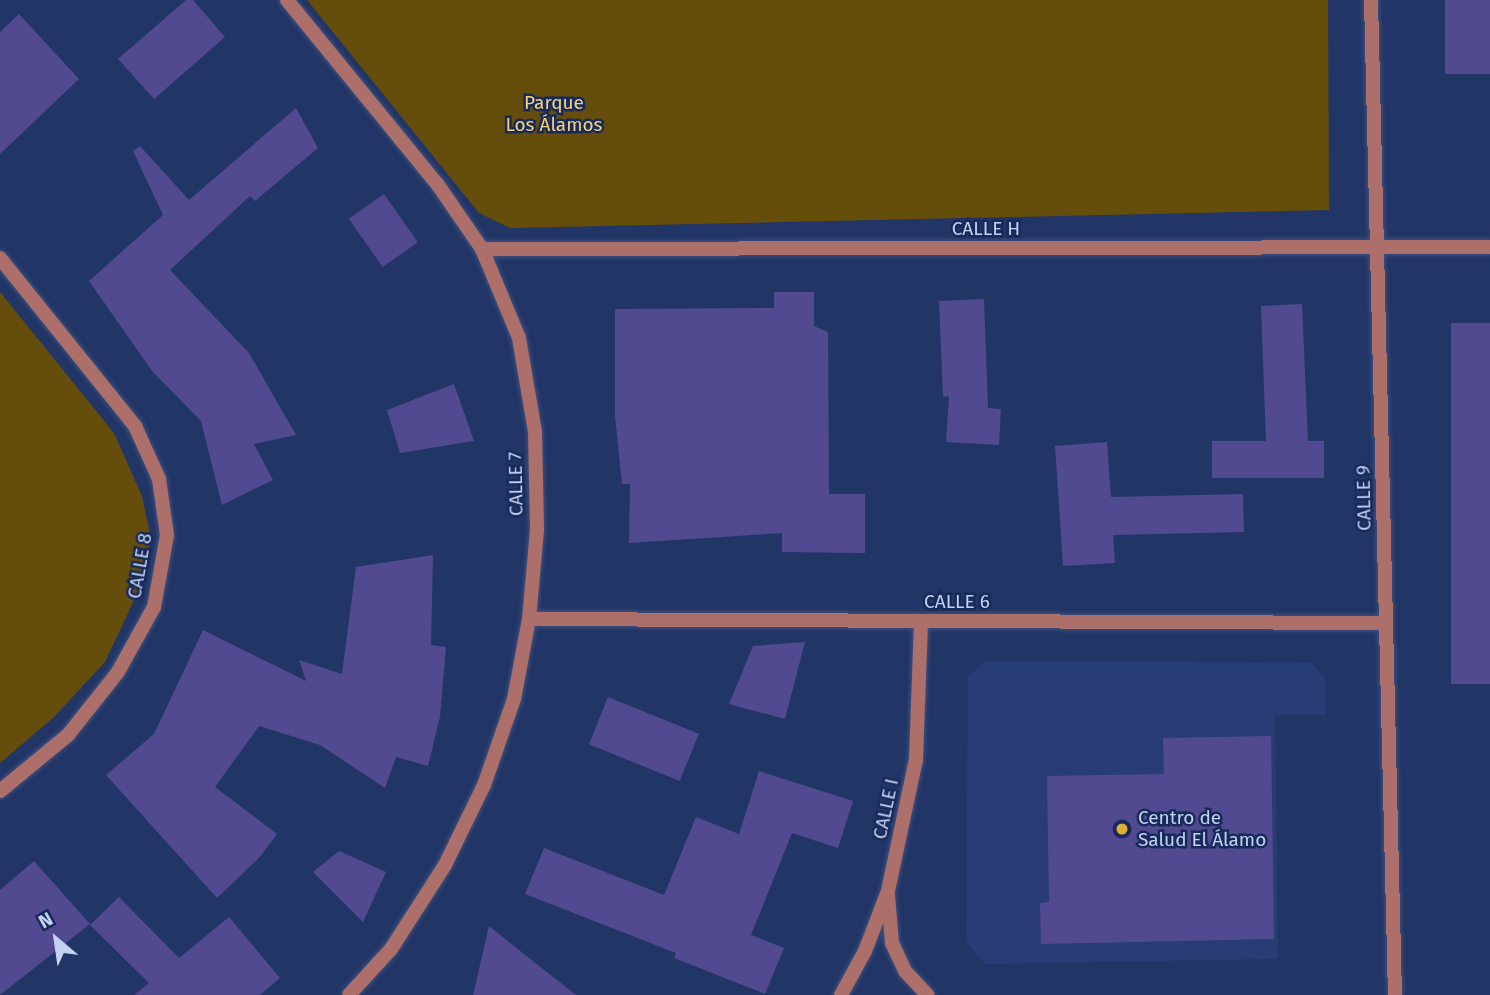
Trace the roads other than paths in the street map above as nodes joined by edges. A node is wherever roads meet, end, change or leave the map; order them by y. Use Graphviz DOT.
graph roads {
  1 [pos="287,0"];
  2 [pos="1371,0"];
  3 [pos="1377,247"];
  4 [pos="1490,247"];
  5 [pos="482,249"];
  6 [pos="0,258"];
  7 [pos="529,619"];
  8 [pos="921,621"];
  9 [pos="1386,623"];
  10 [pos="0,791"];
  11 [pos="888,891"];
  12 [pos="349,995"];
  13 [pos="841,995"];
  14 [pos="927,995"];
  15 [pos="1395,995"];
  1 -- 5 [label="street, CALLE 7"];
  2 -- 3 [label="street, CALLE 9"];
  3 -- 4 [label="street, CALLE H"];
  3 -- 5 [label="street, CALLE H"];
  3 -- 9 [label="street, CALLE 9"];
  5 -- 7 [label="street, CALLE 7"];
  6 -- 10 [label="street, CALLE 8"];
  7 -- 8 [label="street, CALLE 6"];
  7 -- 12 [label="street, CALLE 7"];
  8 -- 9 [label="street, CALLE 6"];
  8 -- 11 [label="street, CALLE I"];
  9 -- 15 [label="street, CALLE 9"];
  11 -- 13 [label="street, CALLE I"];
  11 -- 14 [label="street"];
}
